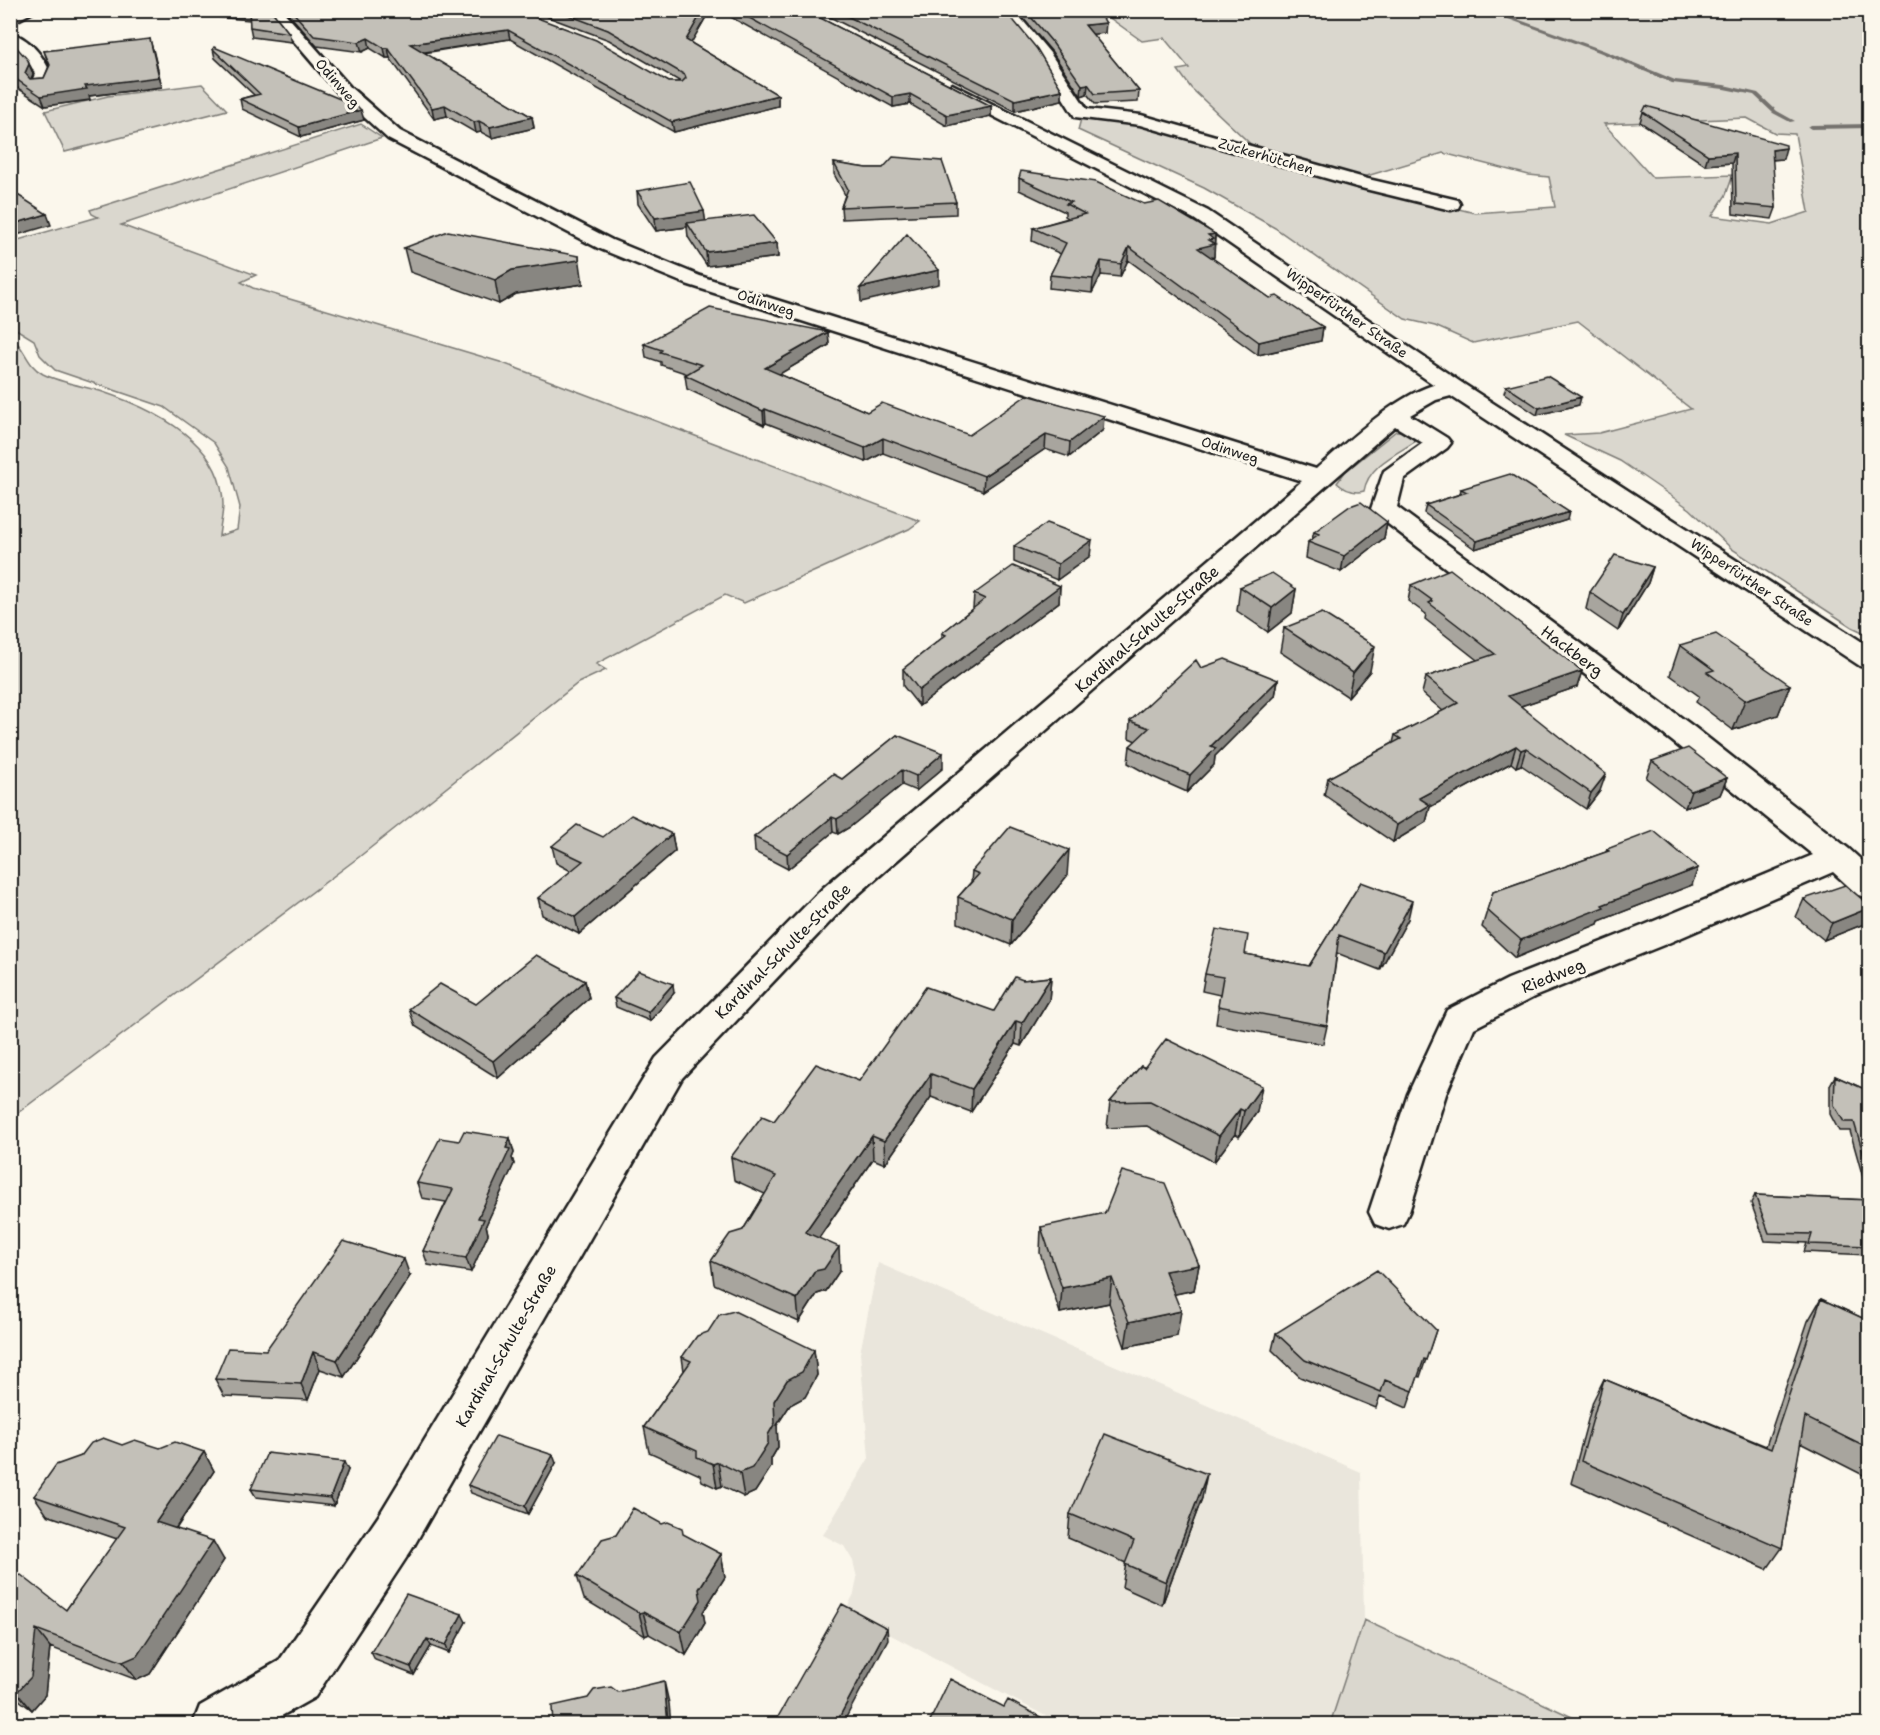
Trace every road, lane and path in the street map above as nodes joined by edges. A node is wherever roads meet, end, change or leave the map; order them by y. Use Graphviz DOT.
graph roads {
  1 [pos="30,10"];
  2 [pos="274,10"];
  3 [pos="1006,10"];
  4 [pos="10,20"];
  5 [pos="10,37"];
  6 [pos="932,79"];
  7 [pos="39,84"];
  8 [pos="1451,204"];
  9 [pos="1454,388"];
  10 [pos="1394,415"];
  11 [pos="1322,479"];
  12 [pos="1869,660"];
  13 [pos="1838,857"];
  14 [pos="1869,887"];
  15 [pos="1389,1212"];
  16 [pos="218,1725"];
  1 -- 4 [label="street"];
  2 -- 11 [label="street, Odinweg"];
  3 -- 8 [label="street, Zuckerhütchen"];
  5 -- 7 [label="street"];
  6 -- 9 [label="street, Wipperfürther Straße"];
  9 -- 10 [label="street, Kardinal-Schulte-Straße"];
  9 -- 12 [label="street, Wipperfürther Straße"];
  10 -- 11 [label="street, Kardinal-Schulte-Straße"];
  10 -- 13 [label="street, Hackberg"];
  11 -- 16 [label="street, Kardinal-Schulte-Straße"];
  13 -- 14 [label="street, Hackberg"];
  13 -- 15 [label="street, Riedweg"];
}
